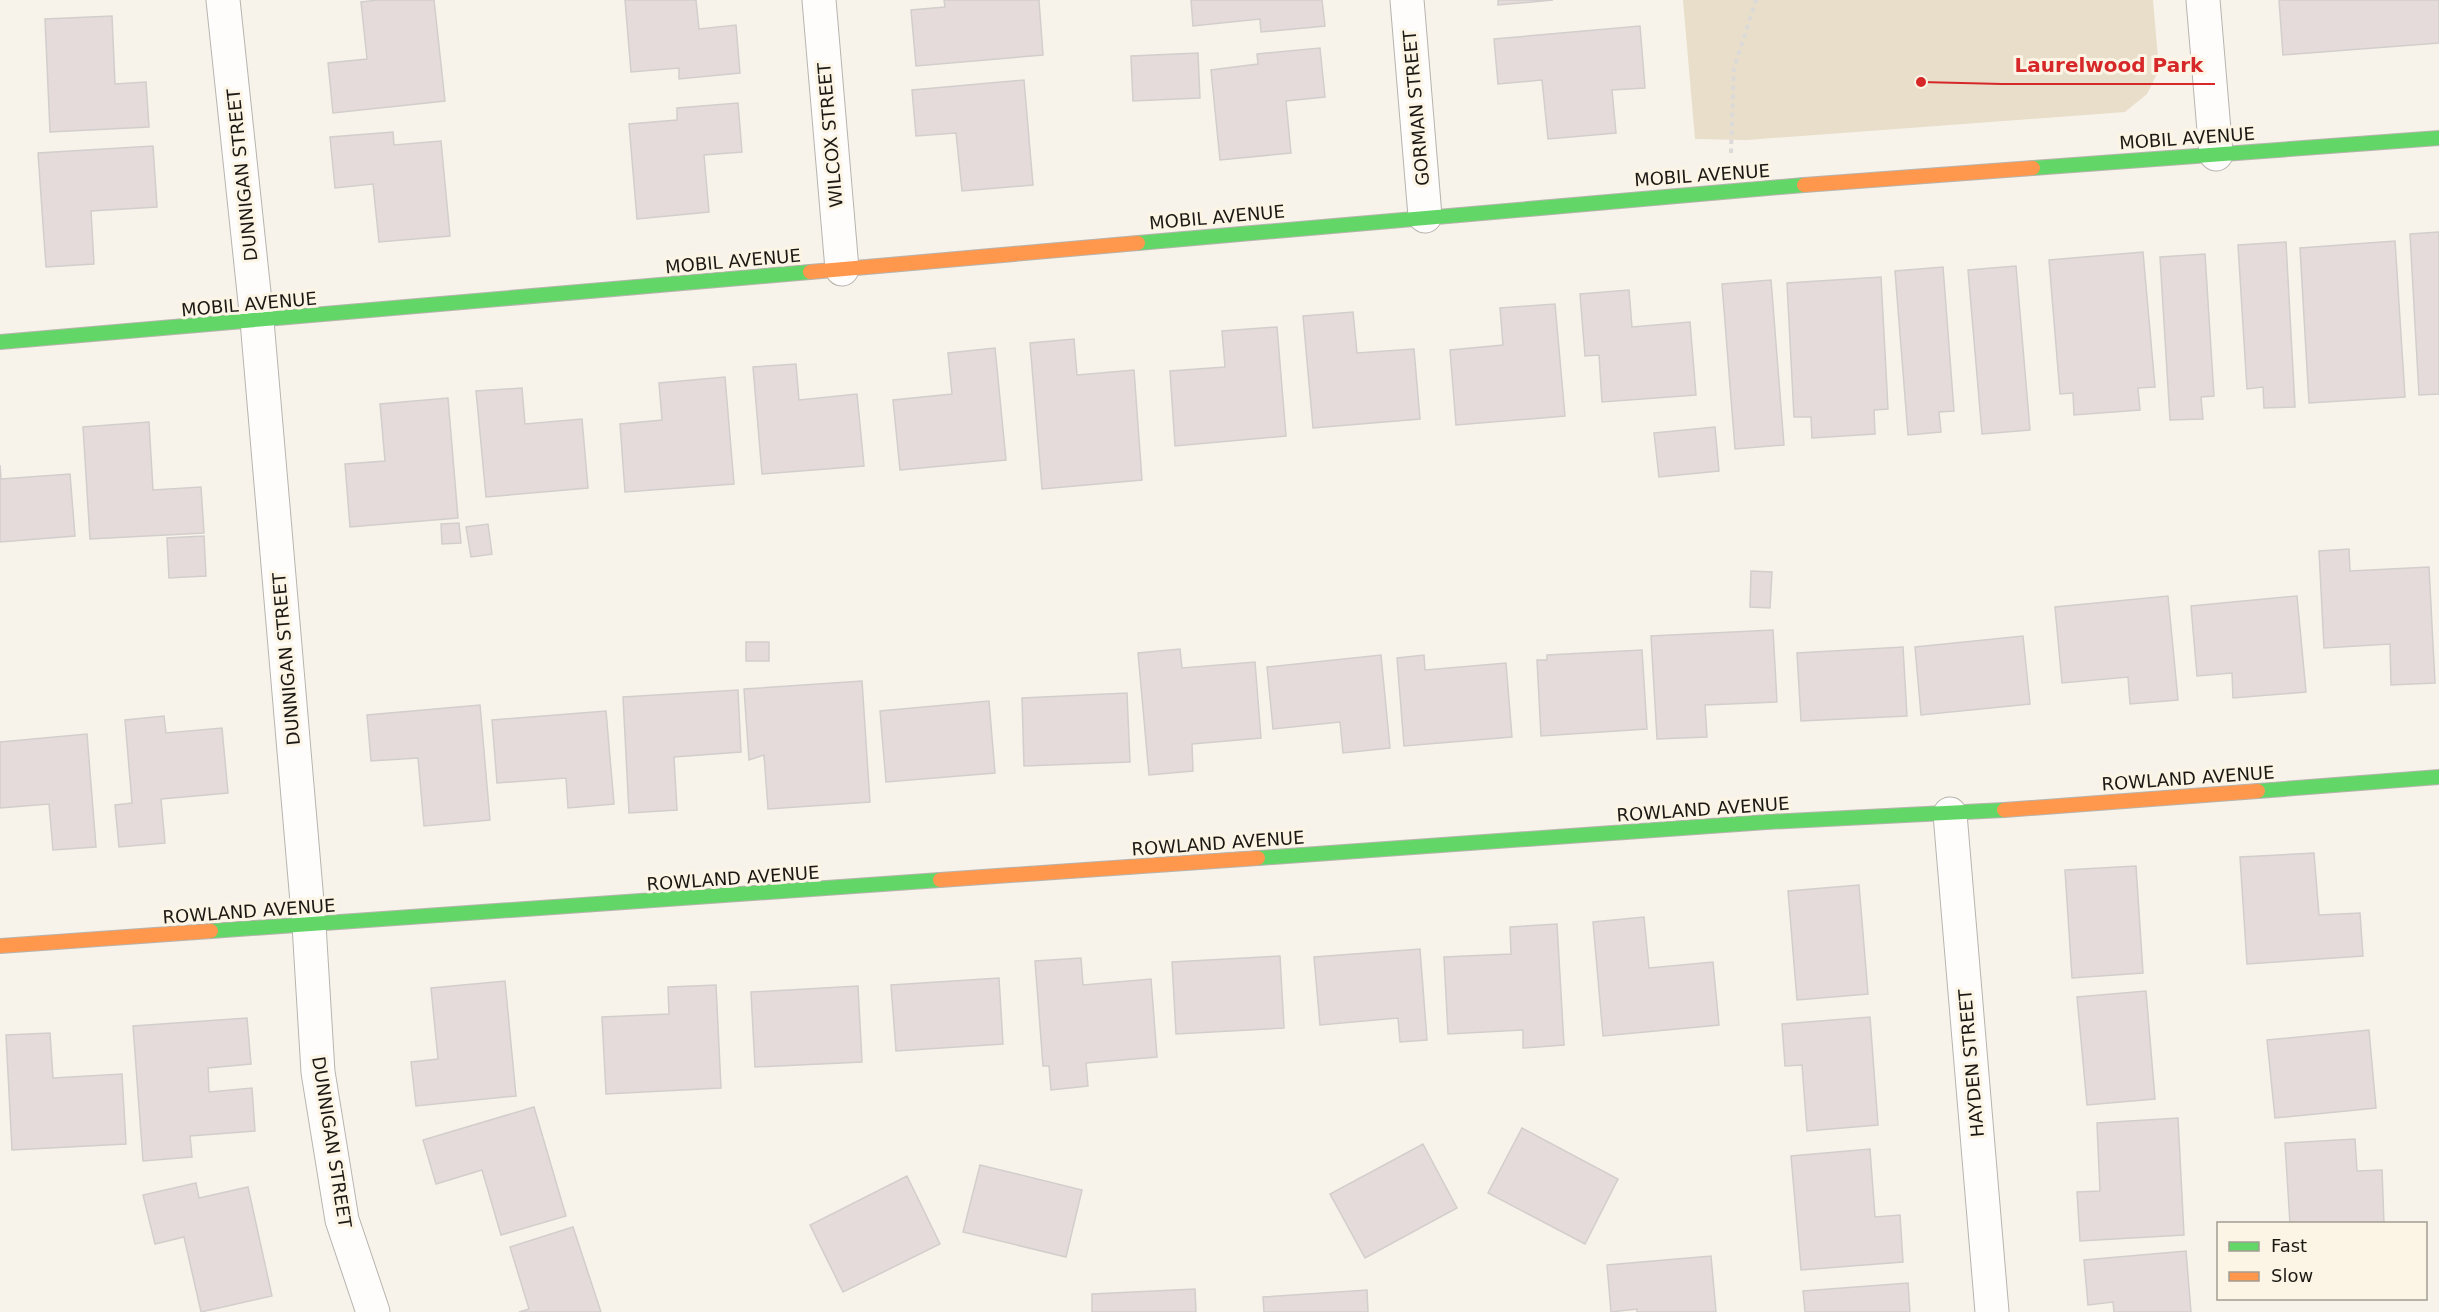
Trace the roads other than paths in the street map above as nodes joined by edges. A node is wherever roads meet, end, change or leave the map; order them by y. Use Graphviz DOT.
graph roads {
  1 [pos="223,0"];
  2 [pos="819,0"];
  3 [pos="1407,0"];
  4 [pos="2203,0"];
  5 [pos="2439,138"];
  6 [pos="2216,154"];
  7 [pos="1425,216"];
  8 [pos="842,269"];
  9 [pos="258,321"];
  10 [pos="0,342"];
  11 [pos="2439,777"];
  12 [pos="1950,814"];
  13 [pos="309,925"];
  14 [pos="0,946"];
  15 [pos="373,1312"];
  16 [pos="1992,1312"];
  1 -- 9 [label="street, DUNNIGAN STREET"];
  2 -- 8 [label="street, WILCOX STREET"];
  3 -- 7 [label="street, GORMAN STREET"];
  4 -- 6 [label="street"];
  5 -- 6 [label="street, MOBIL AVENUE"];
  6 -- 7 [label="street, MOBIL AVENUE"];
  7 -- 8 [label="street, MOBIL AVENUE"];
  8 -- 9 [label="street, MOBIL AVENUE"];
  9 -- 10 [label="street, MOBIL AVENUE"];
  9 -- 13 [label="street, DUNNIGAN STREET"];
  11 -- 12 [label="street, ROWLAND AVENUE"];
  12 -- 13 [label="street, ROWLAND AVENUE"];
  12 -- 16 [label="street, HAYDEN STREET"];
  13 -- 14 [label="street, ROWLAND AVENUE"];
  13 -- 15 [label="street, DUNNIGAN STREET"];
}
